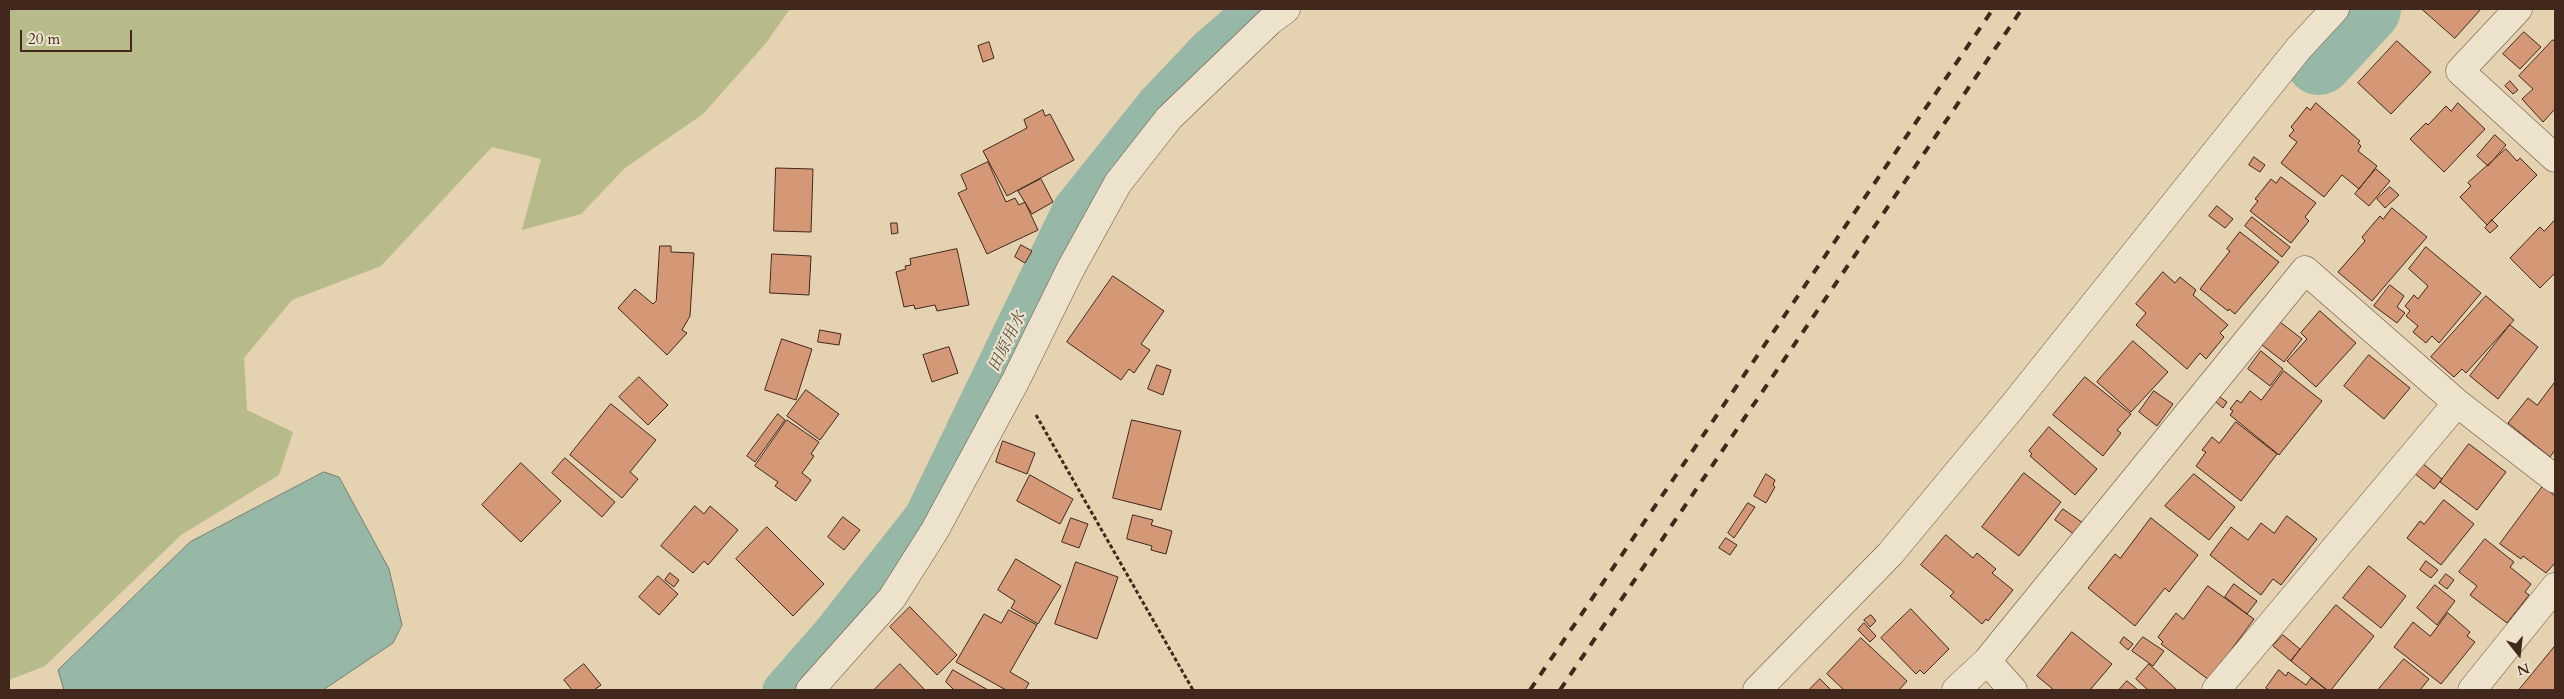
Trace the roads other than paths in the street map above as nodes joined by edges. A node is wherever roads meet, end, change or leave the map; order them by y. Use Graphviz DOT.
graph roads {
  1 [pos="1286,9"];
  2 [pos="2335,9"];
  3 [pos="2518,9"];
  4 [pos="2555,158"];
  5 [pos="2457,403"];
  6 [pos="2555,479"];
  7 [pos="2555,588"];
  8 [pos="1987,661"];
  9 [pos="810,690"];
  10 [pos="1757,690"];
  11 [pos="1956,690"];
  12 [pos="2013,690"];
  13 [pos="2216,690"];
  14 [pos="2472,690"];
  1 -- 9 [label="street"];
  2 -- 10 [label="street"];
  3 -- 4 [label="street"];
  5 -- 6 [label="street"];
  5 -- 8 [label="street"];
  5 -- 13 [label="street"];
  7 -- 14 [label="street"];
  8 -- 11 [label="street"];
  8 -- 12 [label="street"];
}
